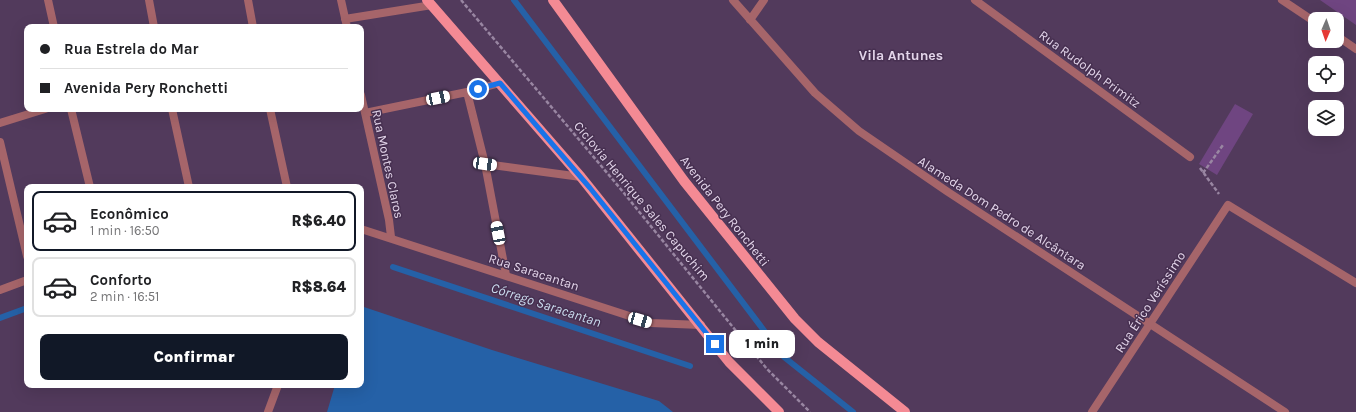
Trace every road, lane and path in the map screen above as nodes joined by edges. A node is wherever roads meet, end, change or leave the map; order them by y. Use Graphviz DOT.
graph roads {
  1 [pos="48,0"];
  2 [pos="148,0"];
  3 [pos="248,0"];
  4 [pos="341,0"];
  5 [pos="461,0"];
  6 [pos="553,0"];
  7 [pos="733,0"];
  8 [pos="764,0"];
  9 [pos="975,0"];
  10 [pos="1282,0"];
  11 [pos="429,2"];
  12 [pos="1308,17"];
  13 [pos="750,20"];
  14 [pos="346,23"];
  15 [pos="53,24"];
  16 [pos="153,24"];
  17 [pos="252,24"];
  18 [pos="1344,41"];
  19 [pos="1356,49"];
  20 [pos="500,83"];
  21 [pos="467,92"];
  22 [pos="364,108"];
  23 [pos="35,112"];
  24 [pos="72,112"];
  25 [pos="173,112"];
  26 [pos="271,112"];
  27 [pos="365,113"];
  28 [pos="0,123"];
  29 [pos="0,142"];
  30 [pos="1223,145"];
  31 [pos="1190,157"];
  32 [pos="485,164"];
  33 [pos="1203,173"];
  34 [pos="4,174"];
  35 [pos="581,177"];
  36 [pos="89,184"];
  37 [pos="188,184"];
  38 [pos="286,184"];
  39 [pos="1228,205"];
  40 [pos="364,230"];
  41 [pos="391,238"];
  42 [pos="24,245"];
  43 [pos="506,275"];
  44 [pos="24,281"];
  45 [pos="1356,283"];
  46 [pos="0,290"];
  47 [pos="701,325"];
  48 [pos="1151,325"];
  49 [pos="277,388"];
  50 [pos="268,412"];
  51 [pos="779,412"];
  52 [pos="810,412"];
  53 [pos="905,412"];
  54 [pos="1092,412"];
  55 [pos="1285,412"];
  1 -- 15 [label="street"];
  2 -- 16 [label="street"];
  3 -- 17 [label="street"];
  4 -- 14 [label="street"];
  5 -- 52 [label="path, Ciclovia Henrique Sales Capuchim"];
  6 -- 53 [label="main road, Avenida Pery Ronchetti"];
  7 -- 13 [label="street, Alameda Dom Pedro de Alcântara"];
  8 -- 13 [label="street"];
  9 -- 31 [label="street, Rua Rudolph Primitz"];
  10 -- 12 [label="street"];
  11 -- 14 [label="street"];
  11 -- 20 [label="main road"];
  13 -- 48 [label="street, Alameda Dom Pedro de Alcântara"];
  18 -- 19 [label="street"];
  20 -- 21 [label="street"];
  20 -- 35 [label="main road"];
  21 -- 27 [label="street"];
  21 -- 32 [label="street"];
  22 -- 27 [label="street, Rua Montes Claros"];
  23 -- 28 [label="street"];
  24 -- 36 [label="street"];
  25 -- 37 [label="street"];
  26 -- 38 [label="street"];
  27 -- 41 [label="street, Rua Montes Claros"];
  29 -- 34 [label="street"];
  30 -- 33 [label="path"];
  31 -- 33 [label="path"];
  32 -- 35 [label="street"];
  32 -- 43 [label="street"];
  33 -- 39 [label="path"];
  34 -- 42 [label="street"];
  35 -- 47 [label="main road"];
  39 -- 45 [label="street"];
  39 -- 48 [label="street, Rua Érico Veríssimo"];
  40 -- 41 [label="street, Rua Saracantan"];
  41 -- 43 [label="street, Rua Saracantan"];
  43 -- 47 [label="street, Rua Saracantan"];
  44 -- 46 [label="street"];
  47 -- 51 [label="main road"];
  48 -- 54 [label="street, Rua Érico Veríssimo"];
  48 -- 55 [label="street, Alameda Dom Pedro de Alcântara"];
  49 -- 50 [label="street"];
}
